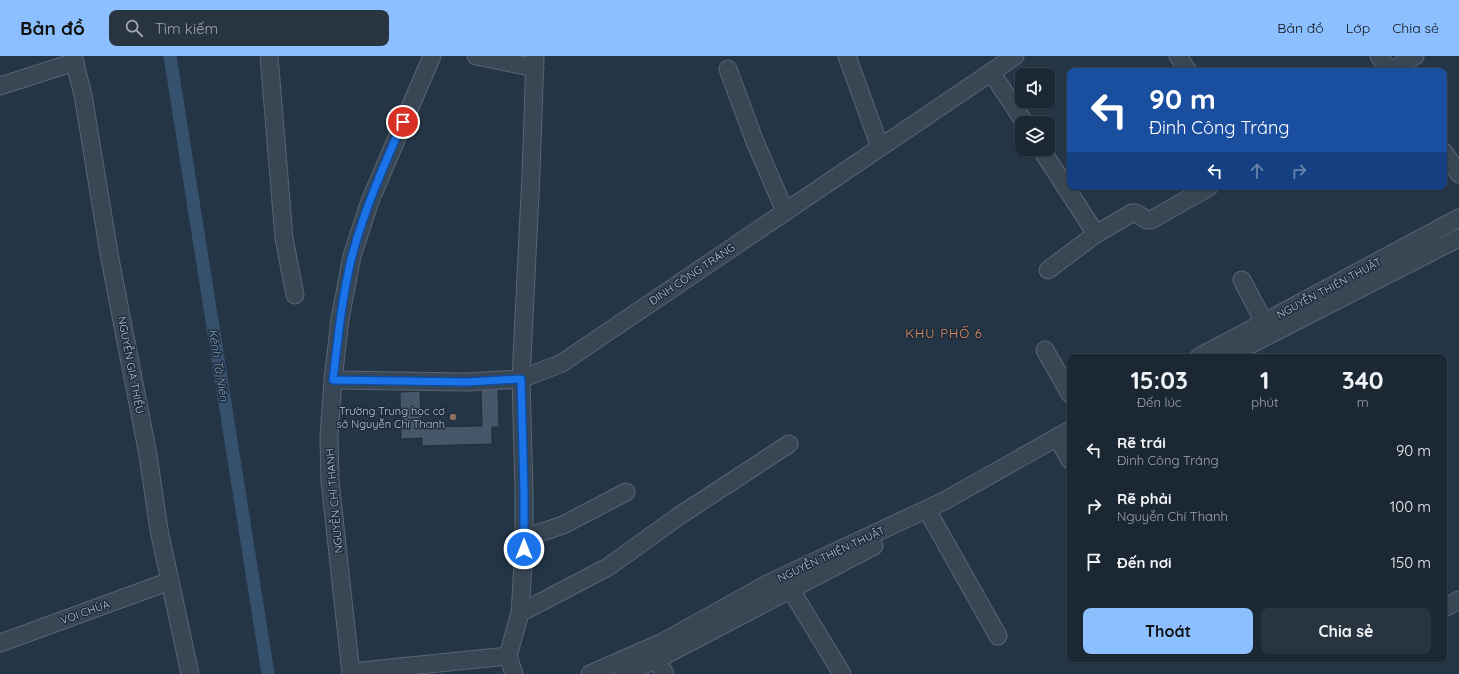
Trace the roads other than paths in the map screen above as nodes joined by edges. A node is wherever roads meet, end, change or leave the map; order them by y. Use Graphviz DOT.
graph roads {
  1 [pos="269,56"];
  2 [pos="432,56"];
  3 [pos="476,56"];
  4 [pos="847,56"];
  5 [pos="1015,56"];
  6 [pos="1178,56"];
  7 [pos="1379,56"];
  8 [pos="1415,56"];
  9 [pos="74,59"];
  10 [pos="535,62"];
  11 [pos="1186,68"];
  12 [pos="1388,68"];
  13 [pos="1395,68"];
  14 [pos="728,69"];
  15 [pos="992,72"];
  16 [pos="0,86"];
  17 [pos="1020,116"];
  18 [pos="880,147"];
  19 [pos="1046,156"];
  20 [pos="1447,156"];
  21 [pos="1459,174"];
  22 [pos="1067,188"];
  23 [pos="1068,190"];
  24 [pos="1204,190"];
  25 [pos="785,211"];
  26 [pos="1459,218"];
  27 [pos="1096,234"];
  28 [pos="1459,238"];
  29 [pos="1048,270"];
  30 [pos="1242,280"];
  31 [pos="294,295"];
  32 [pos="1264,322"];
  33 [pos="1045,350"];
  34 [pos="1205,354"];
  35 [pos="1232,354"];
  36 [pos="521,379"];
  37 [pos="333,380"];
  38 [pos="1067,389"];
  39 [pos="789,444"];
  40 [pos="1066,444"];
  41 [pos="626,492"];
  42 [pos="931,516"];
  43 [pos="524,538"];
  44 [pos="875,540"];
  45 [pos="170,581"];
  46 [pos="791,590"];
  47 [pos="1459,600"];
  48 [pos="1447,606"];
  49 [pos="520,613"];
  50 [pos="998,636"];
  51 [pos="0,643"];
  52 [pos="508,656"];
  53 [pos="661,667"];
  54 [pos="351,673"];
  55 [pos="190,674"];
  56 [pos="514,674"];
  57 [pos="590,674"];
  58 [pos="623,674"];
  59 [pos="842,674"];
  1 -- 31 [label="street"];
  2 -- 37 [label="street, NGUYỄN CHÍ THANH"];
  3 -- 10 [label="street"];
  4 -- 18 [label="street"];
  5 -- 15 [label="street, ĐINH CÔNG TRÁNG"];
  6 -- 11 [label="street"];
  7 -- 12 [label="street"];
  8 -- 13 [label="street"];
  9 -- 16 [label="street"];
  9 -- 45 [label="street, NGUYỄN GIA THIỀU"];
  10 -- 36 [label="street"];
  14 -- 25 [label="street"];
  15 -- 17 [label="street"];
  15 -- 18 [label="street, ĐINH CÔNG TRÁNG"];
  18 -- 25 [label="street, ĐINH CÔNG TRÁNG"];
  19 -- 22 [label="street"];
  20 -- 21 [label="street"];
  23 -- 27 [label="street"];
  24 -- 27 [label="street"];
  25 -- 36 [label="street, ĐINH CÔNG TRÁNG"];
  26 -- 32 [label="street, NGUYỄN THIỆN THUẬT"];
  27 -- 29 [label="street"];
  28 -- 35 [label="street, NGUYỄN THIỆN THUẬT"];
  30 -- 32 [label="street"];
  32 -- 34 [label="street, NGUYỄN THIỆN THUẬT"];
  33 -- 38 [label="street"];
  36 -- 37 [label="street, ĐINH CÔNG TRÁNG"];
  36 -- 43 [label="street"];
  37 -- 54 [label="street, NGUYỄN CHÍ THANH"];
  39 -- 49 [label="street"];
  40 -- 42 [label="street, NGUYỄN THIỆN THUẬT"];
  40 -- 44 [label="street, NGUYỄN THIỆN THUẬT"];
  41 -- 43 [label="street"];
  42 -- 44 [label="street, NGUYỄN THIỆN THUẬT"];
  42 -- 50 [label="street"];
  43 -- 49 [label="street"];
  44 -- 46 [label="street, NGUYỄN THIỆN THUẬT"];
  44 -- 57 [label="street, NGUYỄN THIỆN THUẬT"];
  45 -- 51 [label="street, VOI CHÙA"];
  45 -- 55 [label="street, NGUYỄN GIA THIỀU"];
  46 -- 53 [label="street, NGUYỄN THIỆN THUẬT"];
  46 -- 59 [label="street"];
  47 -- 48 [label="street"];
  49 -- 52 [label="street"];
  52 -- 54 [label="street"];
  52 -- 56 [label="street"];
  53 -- 58 [label="street, NGUYỄN THIỆN THUẬT"];
}
